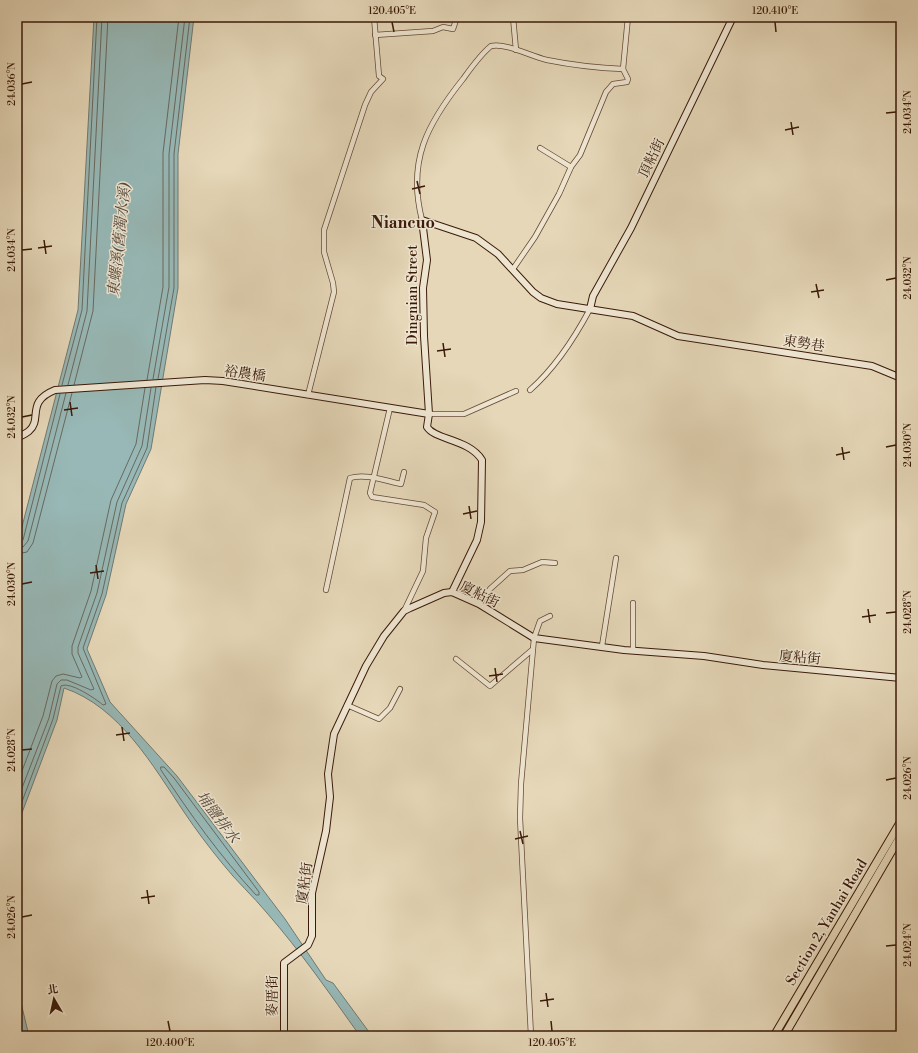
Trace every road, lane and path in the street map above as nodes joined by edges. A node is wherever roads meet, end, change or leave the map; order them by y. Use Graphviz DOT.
graph roads {
  1 [pos="374,17"];
  2 [pos="457,17"];
  3 [pos="513,17"];
  4 [pos="628,17"];
  5 [pos="733,17"];
  6 [pos="375,35"];
  7 [pos="516,50"];
  8 [pos="624,69"];
  9 [pos="540,148"];
  10 [pos="571,167"];
  11 [pos="422,220"];
  12 [pos="513,269"];
  13 [pos="590,309"];
  14 [pos="901,378"];
  15 [pos="530,390"];
  16 [pos="516,391"];
  17 [pos="308,395"];
  18 [pos="390,408"];
  19 [pos="429,414"];
  20 [pos="17,438"];
  21 [pos="404,472"];
  22 [pos="374,478"];
  23 [pos="616,558"];
  24 [pos="555,563"];
  25 [pos="326,590"];
  26 [pos="452,592"];
  27 [pos="633,603"];
  28 [pos="479,604"];
  29 [pos="404,611"];
  30 [pos="550,616"];
  31 [pos="534,638"];
  32 [pos="602,646"];
  33 [pos="532,650"];
  34 [pos="633,650"];
  35 [pos="456,659"];
  36 [pos="901,678"];
  37 [pos="400,689"];
  38 [pos="347,705"];
  39 [pos="901,821"];
  40 [pos="901,835"];
  41 [pos="290,958"];
  42 [pos="284,1036"];
  43 [pos="532,1036"];
  44 [pos="774,1036"];
  45 [pos="784,1036"];
  1 -- 6 [label="street"];
  2 -- 6 [label="street"];
  3 -- 7 [label="street"];
  4 -- 8 [label="street"];
  5 -- 13 [label="street, 頂粘街"];
  6 -- 17 [label="street"];
  7 -- 8 [label="street, Dingnian Street"];
  7 -- 11 [label="street, Dingnian Street"];
  8 -- 10 [label="street"];
  9 -- 10 [label="street"];
  10 -- 12 [label="street"];
  11 -- 12 [label="street"];
  11 -- 19 [label="street, Dingnian Street"];
  12 -- 13 [label="street"];
  13 -- 14 [label="street, 東勢巷"];
  13 -- 15 [label="street, 頂粘街"];
  16 -- 19 [label="street"];
  17 -- 18 [label="street, 裕農橋"];
  17 -- 20 [label="street, 裕農橋"];
  18 -- 19 [label="street, 裕農橋"];
  18 -- 22 [label="street"];
  19 -- 26 [label="street, Dingnian Street"];
  21 -- 22 [label="street"];
  22 -- 25 [label="street"];
  22 -- 29 [label="street"];
  23 -- 32 [label="street"];
  24 -- 28 [label="street"];
  26 -- 28 [label="street, 廈粘街"];
  26 -- 29 [label="street, 廈粘街"];
  27 -- 34 [label="street"];
  28 -- 31 [label="street, 廈粘街"];
  29 -- 38 [label="street, 廈粘街"];
  30 -- 31 [label="street"];
  31 -- 32 [label="street, 廈粘街"];
  31 -- 33 [label="street"];
  32 -- 34 [label="street, 廈粘街"];
  33 -- 35 [label="street"];
  33 -- 43 [label="street"];
  34 -- 36 [label="street, 廈粘街"];
  37 -- 38 [label="street"];
  38 -- 41 [label="street, 廈粘街"];
  39 -- 44 [label="main road, Section 2, Yanhai Road"];
  40 -- 45 [label="main road, Section 2, Yanhai Road"];
  41 -- 42 [label="street, 麥厝街"];
}
